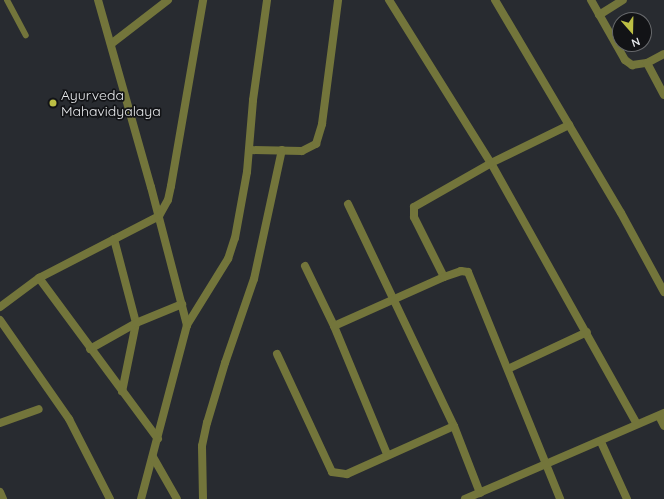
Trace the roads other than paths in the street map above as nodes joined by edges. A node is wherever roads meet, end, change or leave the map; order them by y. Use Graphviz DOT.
graph roads {
  1 [pos="7,0"];
  2 [pos="98,0"];
  3 [pos="168,0"];
  4 [pos="203,0"];
  5 [pos="267,0"];
  6 [pos="338,0"];
  7 [pos="389,0"];
  8 [pos="495,0"];
  9 [pos="591,0"];
  10 [pos="623,0"];
  11 [pos="599,15"];
  12 [pos="26,35"];
  13 [pos="111,44"];
  14 [pos="664,54"];
  15 [pos="647,63"];
  16 [pos="664,95"];
  17 [pos="569,125"];
  18 [pos="249,150"];
  19 [pos="282,150"];
  20 [pos="491,163"];
  21 [pos="348,204"];
  22 [pos="159,216"];
  23 [pos="114,239"];
  24 [pos="305,266"];
  25 [pos="444,277"];
  26 [pos="39,278"];
  27 [pos="664,292"];
  28 [pos="395,300"];
  29 [pos="182,304"];
  30 [pos="0,308"];
  31 [pos="0,320"];
  32 [pos="136,323"];
  33 [pos="187,325"];
  34 [pos="334,326"];
  35 [pos="587,332"];
  36 [pos="90,349"];
  37 [pos="277,354"];
  38 [pos="508,369"];
  39 [pos="122,392"];
  40 [pos="39,409"];
  41 [pos="661,414"];
  42 [pos="0,423"];
  43 [pos="637,424"];
  44 [pos="454,426"];
  45 [pos="664,426"];
  46 [pos="158,440"];
  47 [pos="601,442"];
  48 [pos="387,454"];
  49 [pos="153,457"];
  50 [pos="548,465"];
  51 [pos="0,492"];
  52 [pos="480,493"];
  53 [pos="3,499"];
  54 [pos="110,499"];
  55 [pos="141,499"];
  56 [pos="177,499"];
  57 [pos="203,499"];
  58 [pos="465,499"];
  59 [pos="560,499"];
  60 [pos="627,499"];
  1 -- 12 [label="lane"];
  2 -- 13 [label="street"];
  3 -- 13 [label="street"];
  4 -- 22 [label="street"];
  5 -- 18 [label="street"];
  6 -- 19 [label="street"];
  7 -- 20 [label="street"];
  8 -- 17 [label="street"];
  9 -- 11 [label="street"];
  10 -- 11 [label="street"];
  11 -- 15 [label="street"];
  13 -- 22 [label="street"];
  14 -- 15 [label="street"];
  15 -- 16 [label="street"];
  17 -- 20 [label="street"];
  17 -- 27 [label="street"];
  18 -- 19 [label="street"];
  18 -- 33 [label="street"];
  19 -- 57 [label="street"];
  20 -- 25 [label="street"];
  20 -- 35 [label="street"];
  21 -- 28 [label="street"];
  22 -- 23 [label="street"];
  22 -- 29 [label="street"];
  23 -- 26 [label="street"];
  23 -- 32 [label="street"];
  24 -- 34 [label="street"];
  25 -- 28 [label="street"];
  25 -- 38 [label="street"];
  26 -- 30 [label="street"];
  26 -- 36 [label="street"];
  28 -- 34 [label="street"];
  28 -- 44 [label="street"];
  29 -- 32 [label="street"];
  29 -- 33 [label="street"];
  31 -- 54 [label="street"];
  32 -- 36 [label="street"];
  32 -- 39 [label="street"];
  33 -- 46 [label="street"];
  34 -- 48 [label="street"];
  35 -- 38 [label="street"];
  35 -- 43 [label="street"];
  36 -- 39 [label="street"];
  37 -- 48 [label="street"];
  38 -- 50 [label="street"];
  39 -- 46 [label="street"];
  40 -- 42 [label="street"];
  41 -- 43 [label="street"];
  41 -- 45 [label="street"];
  43 -- 47 [label="street"];
  44 -- 48 [label="street"];
  44 -- 52 [label="street"];
  46 -- 49 [label="street"];
  47 -- 50 [label="street"];
  47 -- 60 [label="street"];
  49 -- 55 [label="street"];
  49 -- 56 [label="street"];
  50 -- 52 [label="street"];
  50 -- 59 [label="street"];
  51 -- 53 [label="street"];
  52 -- 58 [label="street"];
}
